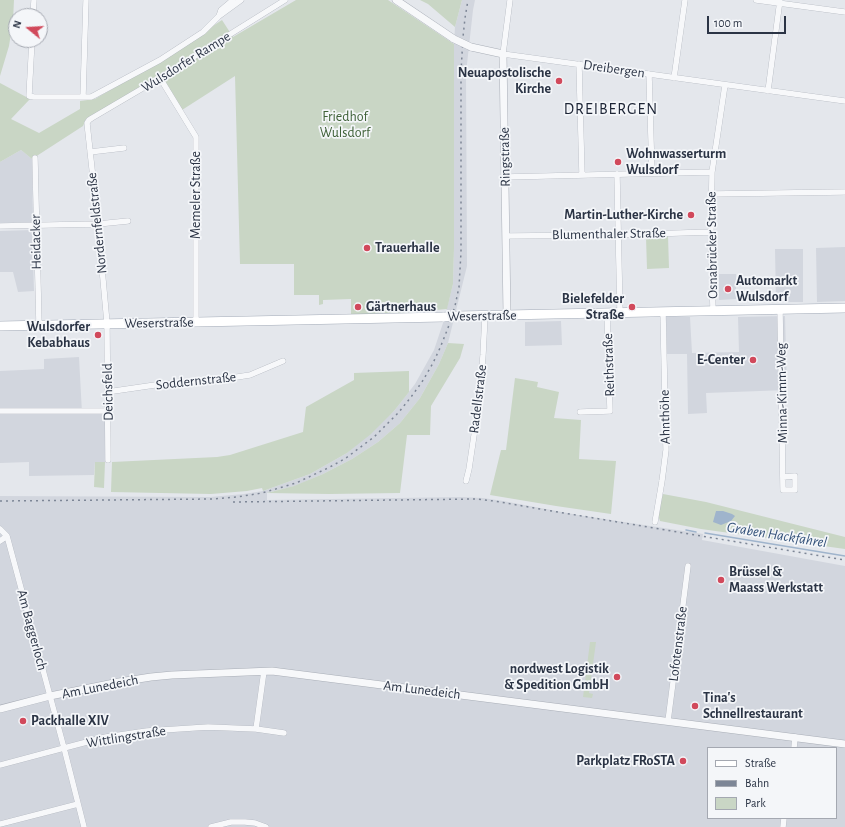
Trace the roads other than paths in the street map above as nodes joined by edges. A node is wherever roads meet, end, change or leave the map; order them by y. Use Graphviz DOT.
graph roads {
  1 [pos="86,0"];
  2 [pos="233,0"];
  3 [pos="241,0"];
  4 [pos="285,0"];
  5 [pos="396,0"];
  6 [pos="510,0"];
  7 [pos="685,0"];
  8 [pos="756,0"];
  9 [pos="780,2"];
  10 [pos="845,12"];
  11 [pos="219,16"];
  12 [pos="32,48"];
  13 [pos="503,54"];
  14 [pos="579,64"];
  15 [pos="649,74"];
  16 [pos="160,78"];
  17 [pos="674,78"];
  18 [pos="725,85"];
  19 [pos="768,91"];
  20 [pos="83,97"];
  21 [pos="845,101"];
  22 [pos="87,123"];
  23 [pos="124,148"];
  24 [pos="90,152"];
  25 [pos="35,158"];
  26 [pos="712,172"];
  27 [pos="652,173"];
  28 [pos="617,174"];
  29 [pos="582,175"];
  30 [pos="505,177"];
  31 [pos="845,192"];
  32 [pos="711,194"];
  33 [pos="128,221"];
  34 [pos="98,224"];
  35 [pos="36,225"];
  36 [pos="0,226"];
  37 [pos="711,232"];
  38 [pos="618,235"];
  39 [pos="506,236"];
  40 [pos="845,308"];
  41 [pos="780,310"];
  42 [pos="713,311"];
  43 [pos="663,312"];
  44 [pos="607,313"];
  45 [pos="620,313"];
  46 [pos="507,315"];
  47 [pos="485,316"];
  48 [pos="196,322"];
  49 [pos="107,324"];
  50 [pos="38,325"];
  51 [pos="0,326"];
  52 [pos="283,361"];
  53 [pos="107,392"];
  54 [pos="0,411"];
  55 [pos="108,411"];
  56 [pos="580,412"];
  57 [pos="108,460"];
  58 [pos="783,477"];
  59 [pos="466,481"];
  60 [pos="655,522"];
  61 [pos="0,529"];
  62 [pos="7,536"];
  63 [pos="0,541"];
  64 [pos="688,566"];
  65 [pos="264,671"];
  66 [pos="50,696"];
  67 [pos="0,710"];
  68 [pos="668,721"];
  69 [pos="256,729"];
  70 [pos="284,732"];
  71 [pos="795,737"];
  72 [pos="845,744"];
  73 [pos="794,747"];
  74 [pos="64,748"];
  75 [pos="0,765"];
  76 [pos="78,804"];
  77 [pos="0,824"];
  78 [pos="84,827"];
  79 [pos="211,827"];
  80 [pos="266,827"];
  1 -- 20 [label="street"];
  2 -- 11 [label="street"];
  3 -- 11 [label="street"];
  4 -- 16 [label="street, Wulsdorfer Rampe"];
  5 -- 13 [label="street, Dreibergen, bridge"];
  6 -- 13 [label="street, Ringstraße"];
  7 -- 17 [label="street"];
  8 -- 9 [label="street"];
  9 -- 10 [label="street"];
  9 -- 19 [label="street"];
  11 -- 20 [label="street"];
  12 -- 20 [label="street"];
  13 -- 14 [label="street, Dreibergen"];
  13 -- 30 [label="street, Ringstraße"];
  14 -- 15 [label="street, Dreibergen"];
  14 -- 29 [label="street"];
  15 -- 17 [label="street, Dreibergen"];
  15 -- 27 [label="street"];
  16 -- 22 [label="street, Wulsdorfer Rampe"];
  16 -- 48 [label="street, Memeler Straße"];
  17 -- 18 [label="street, Dreibergen"];
  18 -- 19 [label="street, Dreibergen"];
  18 -- 26 [label="street, Osnabrücker Straße"];
  19 -- 21 [label="street, Dreibergen"];
  22 -- 24 [label="street, Nordernfeldstraße"];
  23 -- 24 [label="street"];
  24 -- 34 [label="street, Nordernfeldstraße"];
  25 -- 35 [label="street, Heidacker"];
  26 -- 27 [label="street"];
  26 -- 32 [label="street, Osnabrücker Straße"];
  27 -- 28 [label="street"];
  28 -- 29 [label="street"];
  28 -- 38 [label="street"];
  29 -- 30 [label="street"];
  30 -- 39 [label="street, Ringstraße"];
  31 -- 32 [label="street"];
  32 -- 37 [label="street, Osnabrücker Straße"];
  33 -- 34 [label="street"];
  34 -- 35 [label="street"];
  34 -- 49 [label="street, Nordernfeldstraße"];
  35 -- 36 [label="street"];
  35 -- 50 [label="street, Heidacker"];
  37 -- 38 [label="street, Blumenthaler Straße"];
  37 -- 42 [label="street, Osnabrücker Straße"];
  38 -- 39 [label="street, Blumenthaler Straße"];
  38 -- 45 [label="street"];
  39 -- 46 [label="street, Ringstraße"];
  40 -- 41 [label="main road, Weserstraße"];
  41 -- 42 [label="main road, Weserstraße"];
  41 -- 58 [label="street, Minna-Kimm-Weg"];
  42 -- 43 [label="main road, Weserstraße"];
  43 -- 45 [label="main road, Weserstraße"];
  43 -- 60 [label="street, Ahnthöhe"];
  44 -- 45 [label="main road, Weserstraße"];
  44 -- 46 [label="main road, Weserstraße"];
  44 -- 56 [label="street, Reithstraße"];
  46 -- 47 [label="main road, Weserstraße"];
  47 -- 48 [label="main road, Weserstraße, bridge"];
  47 -- 59 [label="street, Radellstraße"];
  48 -- 49 [label="main road, Weserstraße"];
  49 -- 50 [label="main road, Weserstraße"];
  49 -- 53 [label="street, Deichsfeld"];
  50 -- 51 [label="main road, Weserstraße"];
  52 -- 53 [label="street, Soddernstraße"];
  53 -- 55 [label="street, Deichsfeld"];
  54 -- 55 [label="street"];
  55 -- 57 [label="street, Deichsfeld"];
  61 -- 62 [label="street, Am Baggerloch"];
  62 -- 63 [label="street"];
  62 -- 66 [label="street, Am Baggerloch"];
  64 -- 68 [label="street, Lofotenstraße"];
  65 -- 66 [label="street, Am Lunedeich"];
  65 -- 68 [label="street, Am Lunedeich"];
  65 -- 69 [label="street"];
  66 -- 67 [label="street, Am Lunedeich"];
  66 -- 74 [label="street, Am Baggerloch"];
  68 -- 71 [label="street, Am Lunedeich"];
  69 -- 70 [label="street, Wittlingstraße"];
  69 -- 74 [label="street, Wittlingstraße"];
  71 -- 72 [label="street, Am Lunedeich"];
  71 -- 73 [label="street"];
  74 -- 75 [label="street, Wittlingstraße"];
  74 -- 76 [label="street, Am Baggerloch"];
  76 -- 77 [label="street"];
  76 -- 78 [label="street, Am Baggerloch"];
  79 -- 80 [label="street"];
}
